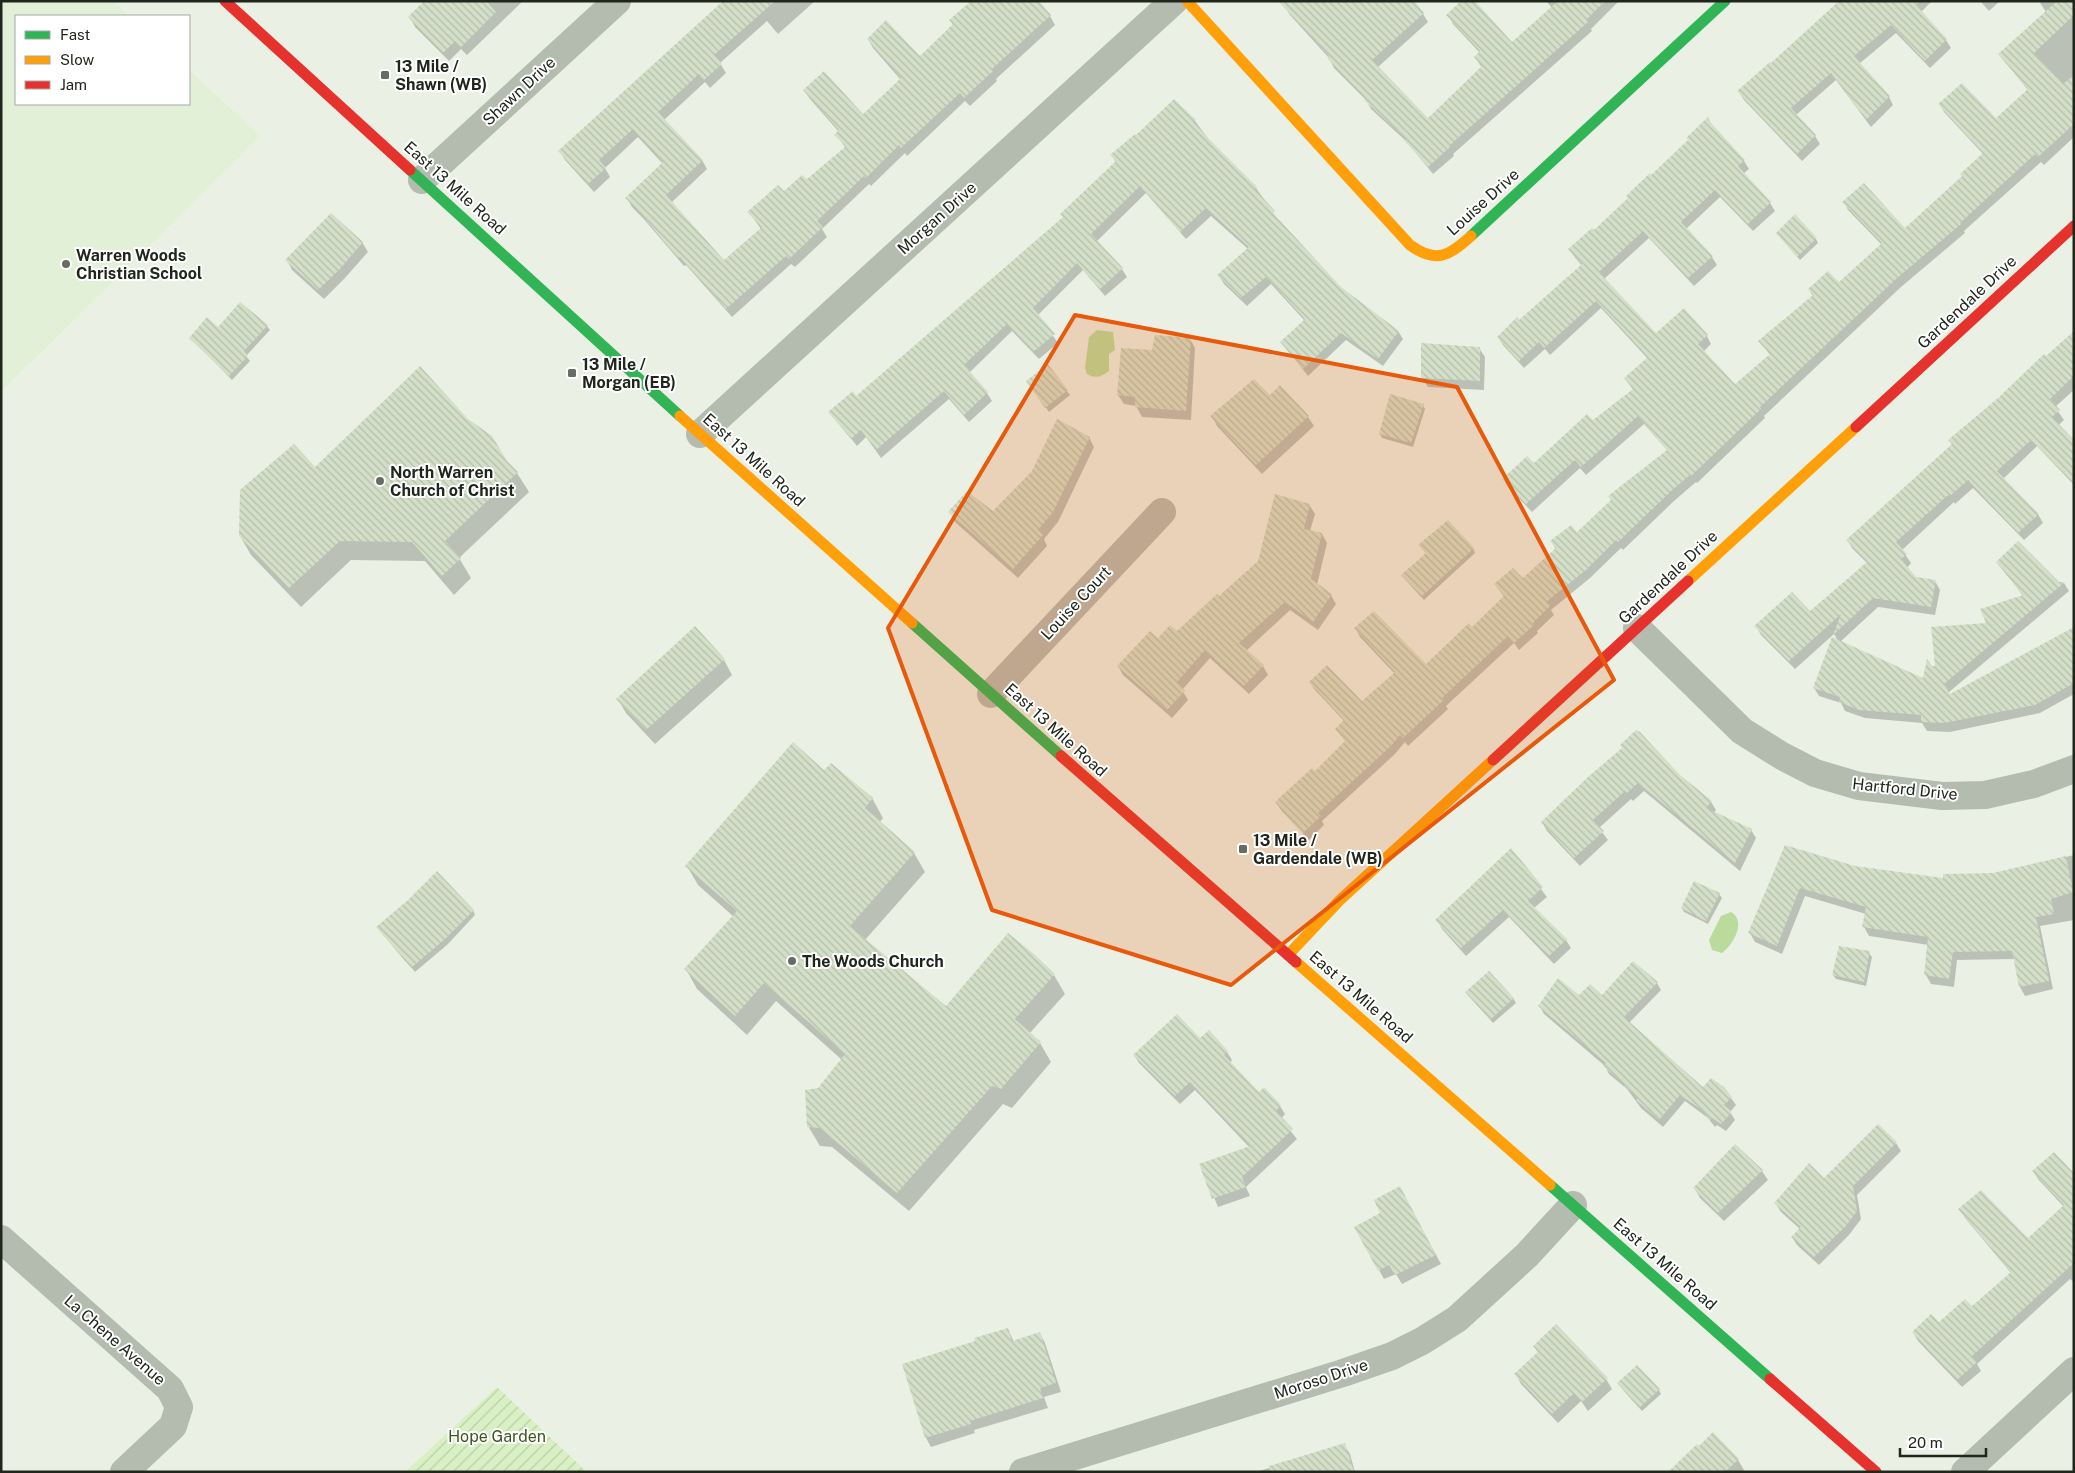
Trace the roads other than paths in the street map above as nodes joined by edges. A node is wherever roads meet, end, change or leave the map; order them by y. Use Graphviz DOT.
graph roads {
  1 [pos="225,1"];
  2 [pos="617,1"];
  3 [pos="1174,1"];
  4 [pos="1187,1"];
  5 [pos="1725,1"];
  6 [pos="422,180"];
  7 [pos="2074,226"];
  8 [pos="700,434"];
  9 [pos="1162,512"];
  10 [pos="1637,628"];
  11 [pos="991,694"];
  12 [pos="2074,769"];
  13 [pos="1288,955"];
  14 [pos="1573,1205"];
  15 [pos="1,1239"];
  16 [pos="2074,1371"];
  17 [pos="124,1472"];
  18 [pos="1023,1472"];
  19 [pos="1876,1472"];
  20 [pos="1965,1472"];
  1 -- 6 [label="main road, East 13 Mile Road"];
  2 -- 6 [label="street, Shawn Drive"];
  3 -- 8 [label="street, Morgan Drive"];
  4 -- 5 [label="main road, Louise Drive"];
  6 -- 8 [label="main road, East 13 Mile Road"];
  7 -- 10 [label="main road, Gardendale Drive"];
  8 -- 11 [label="main road, East 13 Mile Road"];
  9 -- 11 [label="street, Louise Court"];
  10 -- 12 [label="street, Hartford Drive"];
  10 -- 13 [label="main road, Gardendale Drive"];
  11 -- 13 [label="main road, East 13 Mile Road"];
  13 -- 14 [label="main road, East 13 Mile Road"];
  14 -- 18 [label="street, Moroso Drive"];
  14 -- 19 [label="main road, East 13 Mile Road"];
  15 -- 17 [label="street, La Chene Avenue"];
  16 -- 20 [label="street"];
}
